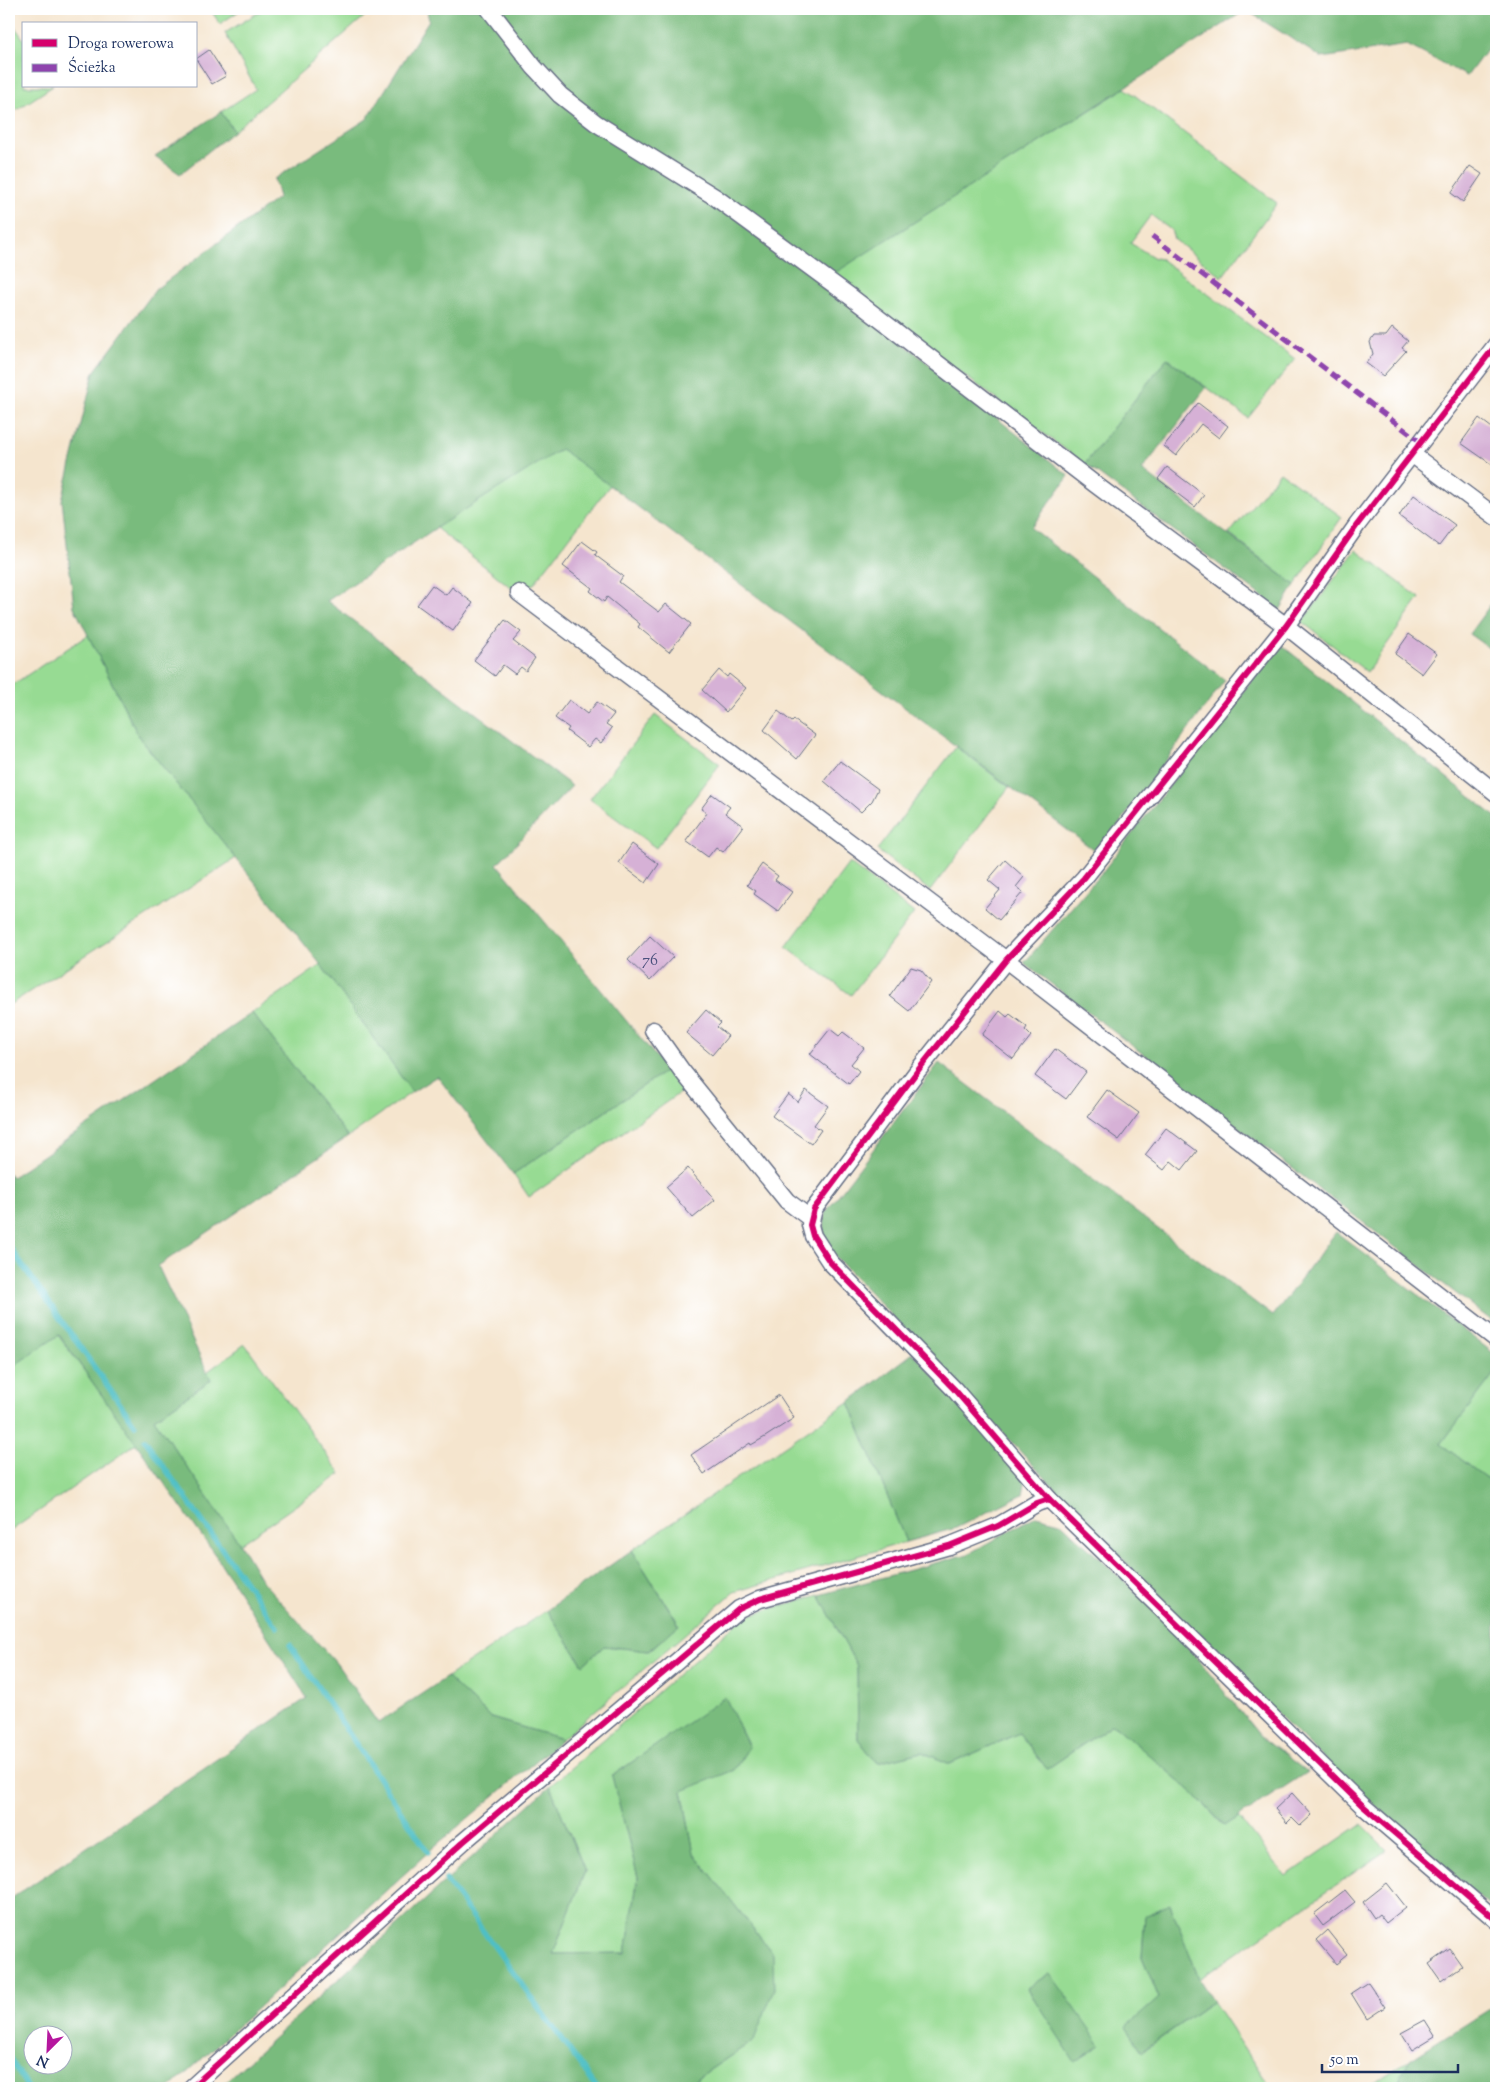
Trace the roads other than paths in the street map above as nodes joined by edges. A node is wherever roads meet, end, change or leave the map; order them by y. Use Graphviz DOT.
graph roads {
  1 [pos="489,9"];
  2 [pos="1496,345"];
  3 [pos="1413,455"];
  4 [pos="1496,517"];
  5 [pos="519,592"];
  6 [pos="1286,626"];
  7 [pos="1496,793"];
  8 [pos="1006,960"];
  9 [pos="654,1030"];
  10 [pos="811,1220"];
  11 [pos="1496,1339"];
  12 [pos="1049,1499"];
  13 [pos="1496,1920"];
  14 [pos="191,2088"];
  1 -- 6 [label="street"];
  2 -- 3 [label="street"];
  3 -- 4 [label="street"];
  3 -- 6 [label="street"];
  5 -- 8 [label="street"];
  6 -- 7 [label="street"];
  6 -- 8 [label="street"];
  8 -- 10 [label="street"];
  8 -- 11 [label="street"];
  9 -- 10 [label="street"];
  10 -- 12 [label="street"];
  12 -- 13 [label="street"];
  12 -- 14 [label="street"];
}
